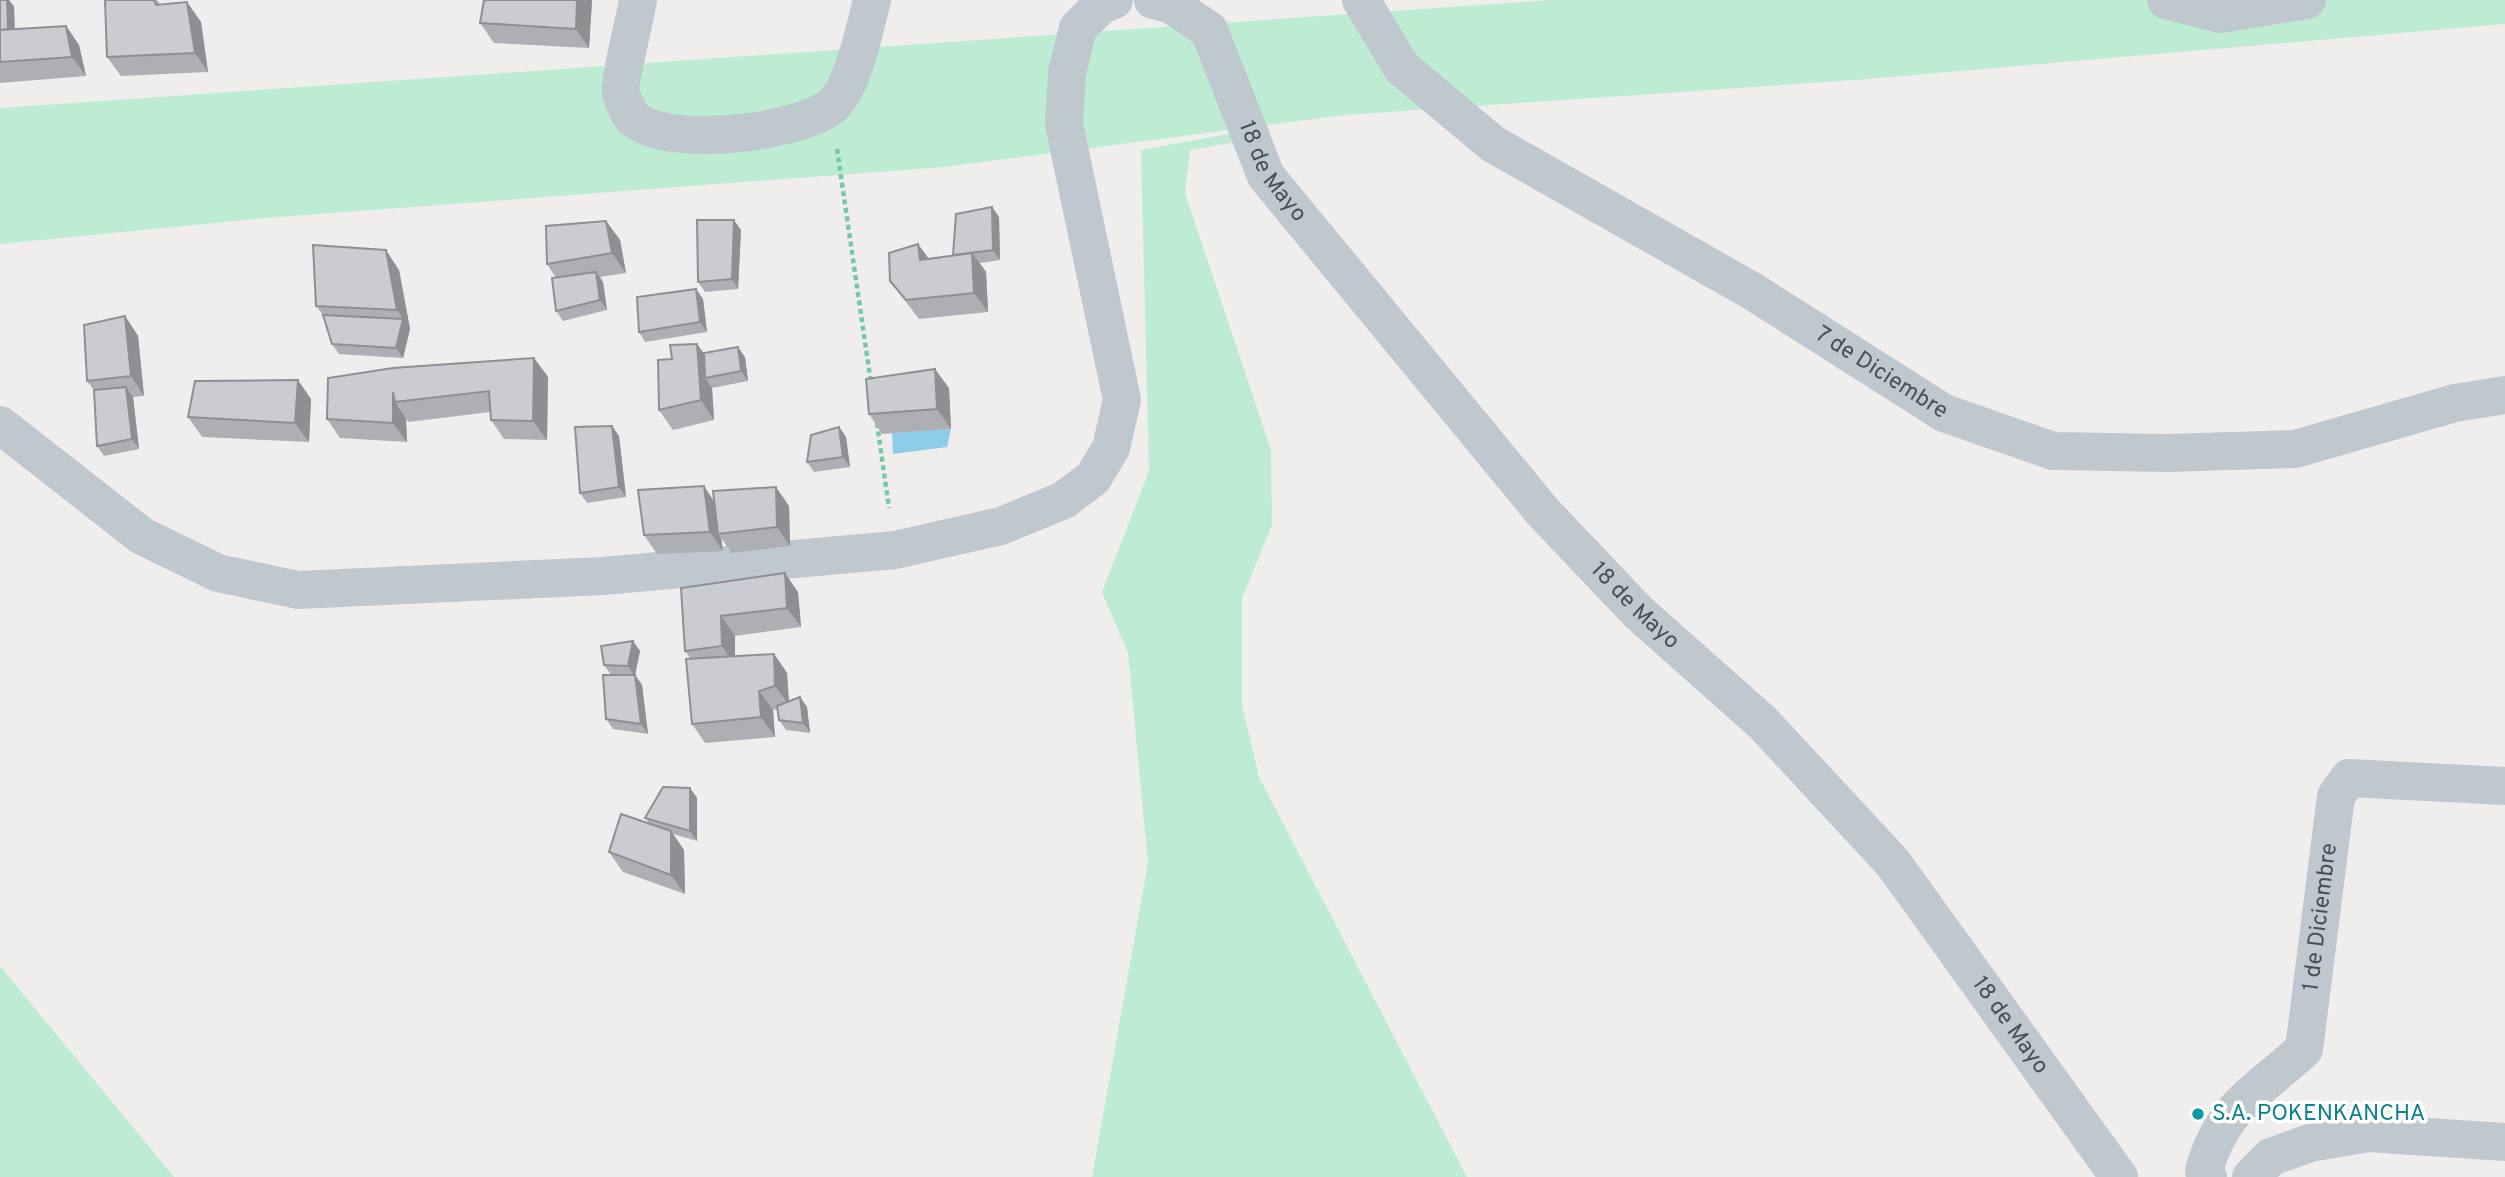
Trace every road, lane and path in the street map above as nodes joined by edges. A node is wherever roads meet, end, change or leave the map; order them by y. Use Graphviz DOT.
graph roads {
  1 [pos="638,0"];
  2 [pos="872,0"];
  3 [pos="1114,0"];
  4 [pos="1153,0"];
  5 [pos="1361,0"];
  6 [pos="2166,0"];
  7 [pos="2307,0"];
  8 [pos="1206,15"];
  9 [pos="831,107"];
  10 [pos="871,384"];
  11 [pos="2505,395"];
  12 [pos="875,412"];
  13 [pos="0,425"];
  14 [pos="895,550"];
  15 [pos="2505,786"];
  16 [pos="2505,1142"];
  17 [pos="2119,1177"];
  18 [pos="2208,1177"];
  19 [pos="2251,1177"];
  1 -- 9 [label="street"];
  2 -- 9 [label="street"];
  3 -- 14 [label="street"];
  4 -- 8 [label="street"];
  5 -- 11 [label="street, 7 de Diciembre"];
  6 -- 7 [label="street"];
  8 -- 17 [label="street, 18 de Mayo"];
  9 -- 10 [label="path"];
  12 -- 14 [label="path"];
  13 -- 14 [label="street"];
  15 -- 18 [label="street, 1 de Diciembre"];
  16 -- 19 [label="street"];
}
